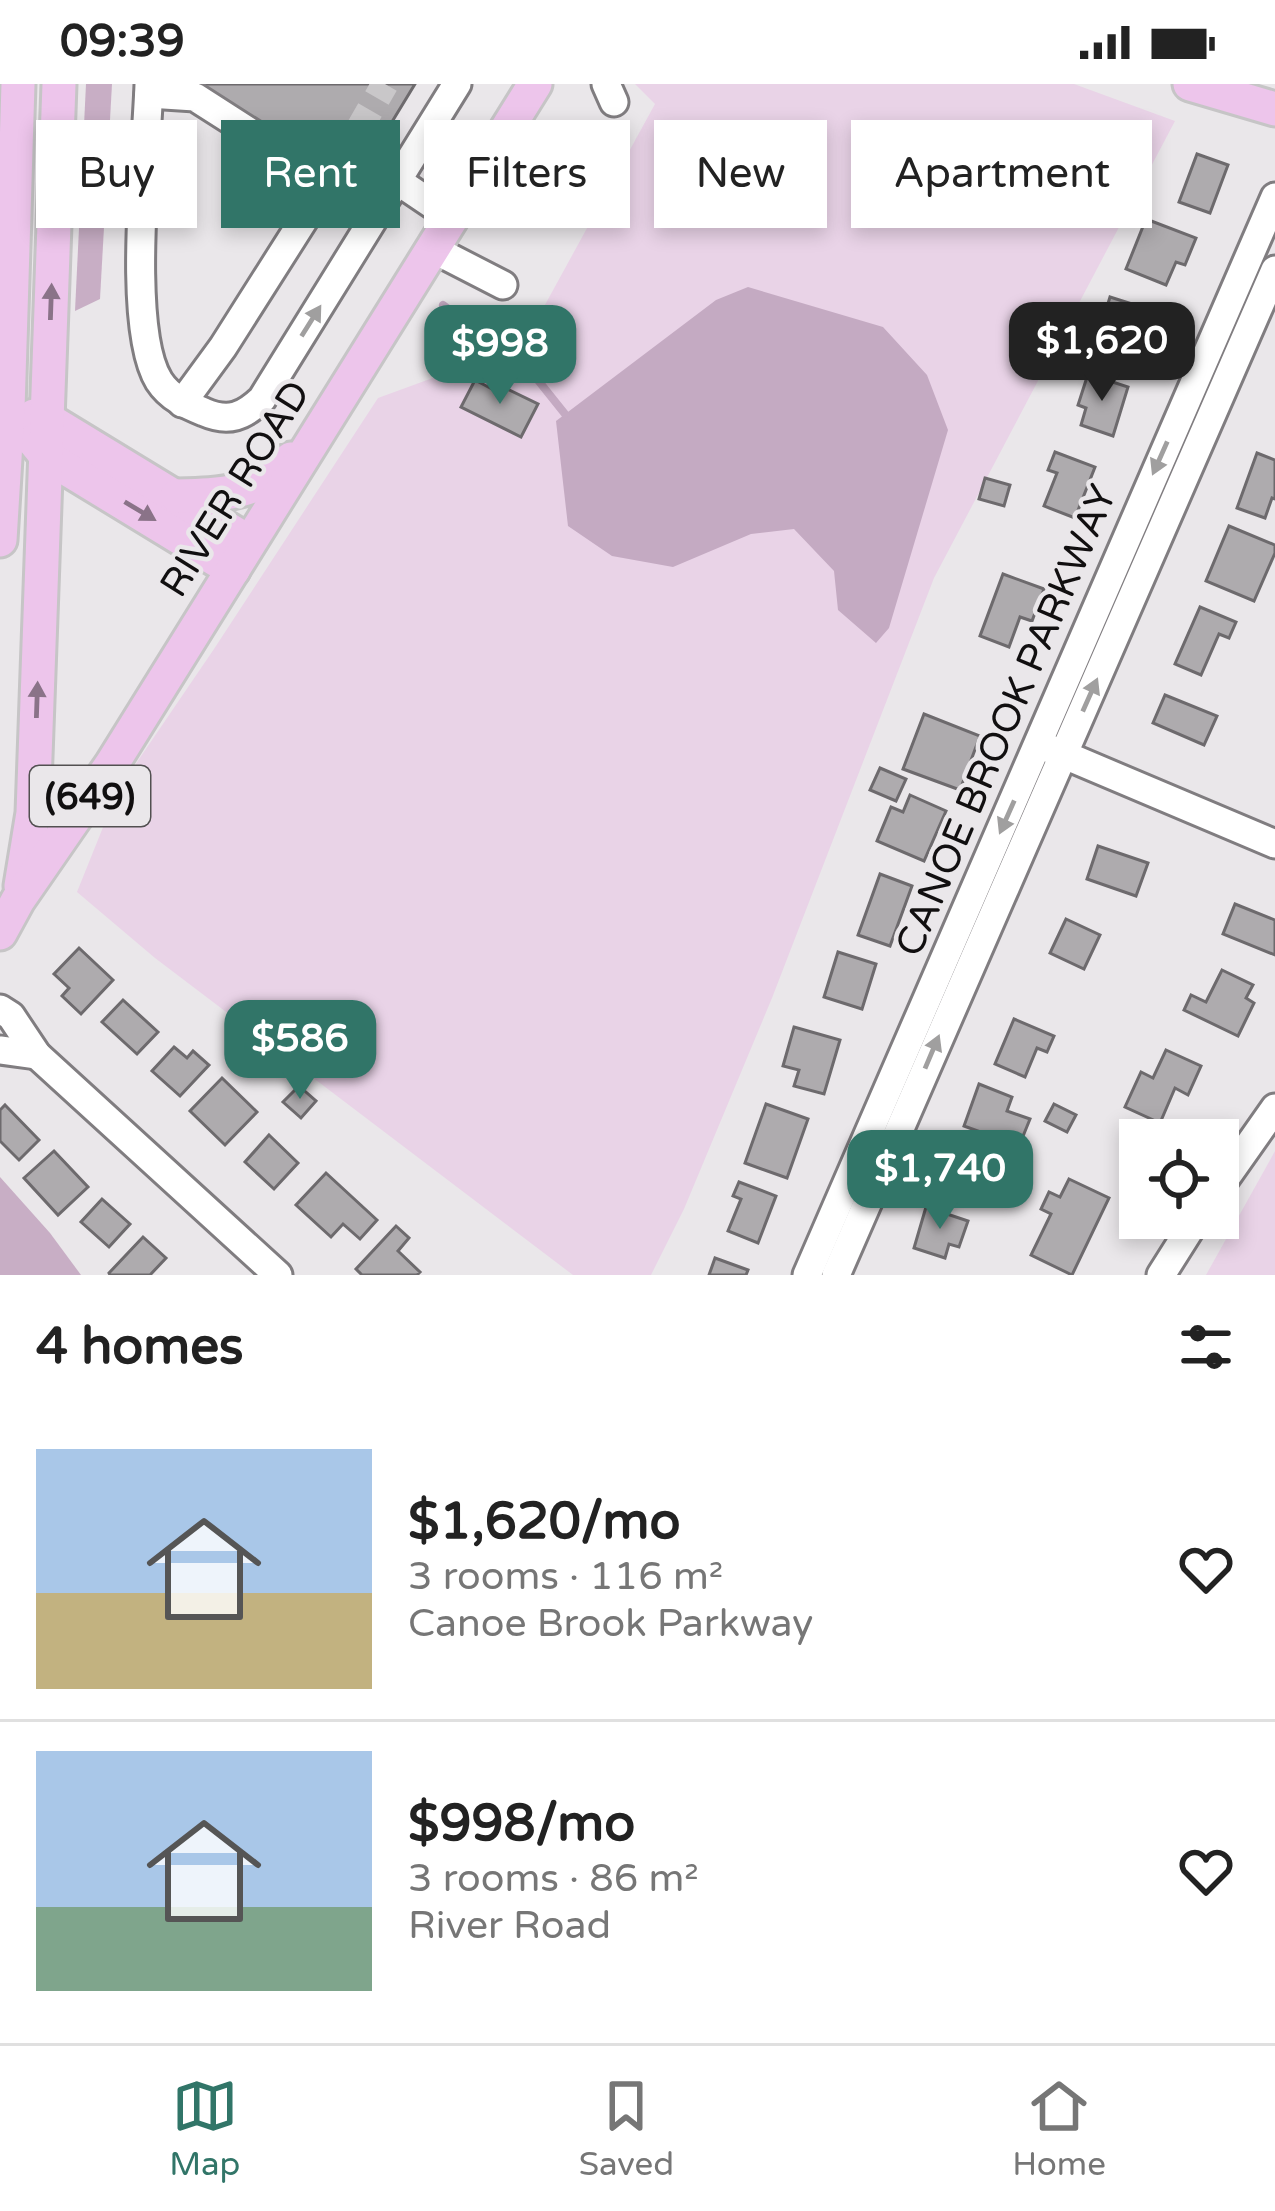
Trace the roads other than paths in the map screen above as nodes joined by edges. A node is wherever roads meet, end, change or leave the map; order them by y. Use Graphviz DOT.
graph roads {
  1 [pos="59,84"];
  2 [pos="457,84"];
  3 [pos="535,84"];
  4 [pos="1190,84"];
  5 [pos="149,89"];
  6 [pos="14,93"];
  7 [pos="1226,97"];
  8 [pos="1275,109"];
  9 [pos="512,120"];
  10 [pos="1275,139"];
  11 [pos="400,180"];
  12 [pos="1275,197"];
  13 [pos="370,228"];
  14 [pos="444,228"];
  15 [pos="431,248"];
  16 [pos="1275,269"];
  17 [pos="503,285"];
  18 [pos="182,403"];
  19 [pos="4,407"];
  20 [pos="47,419"];
  21 [pos="325,422"];
  22 [pos="46,455"];
  23 [pos="178,496"];
  24 [pos="0,540"];
  25 [pos="241,556"];
  26 [pos="1051,749"];
  27 [pos="1275,844"];
  28 [pos="18,900"];
  29 [pos="0,934"];
  30 [pos="0,1010"];
  31 [pos="0,1050"];
  32 [pos="37,1055"];
  33 [pos="1275,1108"];
  34 [pos="1239,1159"];
  35 [pos="1184,1239"];
  36 [pos="278,1275"];
  37 [pos="807,1275"];
  38 [pos="836,1275"];
  39 [pos="1161,1275"];
  20 -- 1 [label="main road, one-way"];
  2 -- 11 [label="street"];
  3 -- 9 [label="main road, RIVER ROAD"];
  4 -- 7 [label="main road"];
  5 -- 18 [label="street"];
  5 -- 18 [label="street"];
  6 -- 19 [label="main road"];
  7 -- 8 [label="main road"];
  7 -- 10 [label="main road"];
  12 -- 26 [label="street, CANOE BROOK PARKWAY, one-way"];
  18 -- 13 [label="street, one-way"];
  14 -- 15 [label="main road, RIVER ROAD"];
  15 -- 17 [label="street"];
  15 -- 21 [label="main road, RIVER ROAD"];
  26 -- 16 [label="street, CANOE BROOK PARKWAY, one-way"];
  19 -- 20 [label="main road"];
  19 -- 22 [label="main road"];
  19 -- 24 [label="main road"];
  20 -- 22 [label="main road, (649)"];
  20 -- 23 [label="main road"];
  21 -- 23 [label="main road"];
  21 -- 25 [label="main road, RIVER ROAD / (649)"];
  22 -- 25 [label="main road, one-way"];
  28 -- 22 [label="main road, (649), one-way"];
  23 -- 25 [label="main road"];
  25 -- 28 [label="main road, RIVER ROAD / (649)"];
  26 -- 27 [label="street"];
  26 -- 37 [label="street, CANOE BROOK PARKWAY, one-way"];
  38 -- 26 [label="street, CANOE BROOK PARKWAY, one-way"];
  28 -- 29 [label="main road, RIVER ROAD / (649)"];
  30 -- 32 [label="street"];
  31 -- 32 [label="street"];
  32 -- 36 [label="street"];
  33 -- 34 [label="street"];
  35 -- 39 [label="street"];
}
